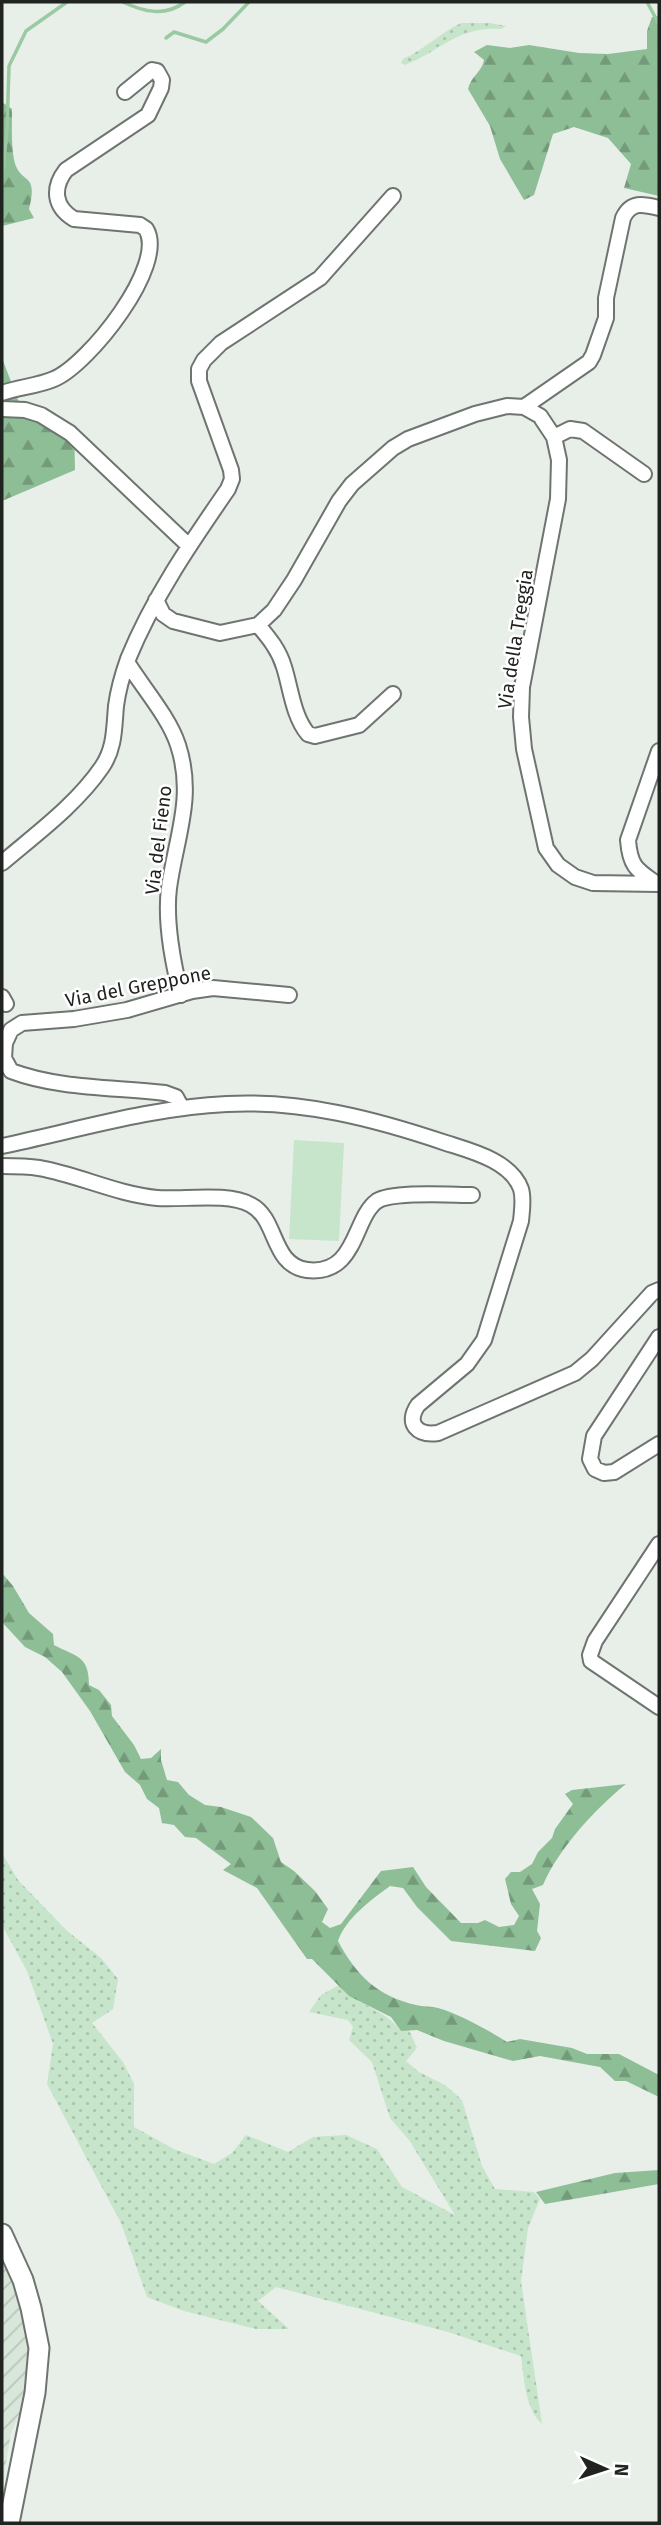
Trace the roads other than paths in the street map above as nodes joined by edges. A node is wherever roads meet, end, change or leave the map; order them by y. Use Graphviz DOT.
graph roads {
  1 [pos="125,92"];
  2 [pos="393,196"];
  3 [pos="659,208"];
  4 [pos="2,394"];
  5 [pos="524,407"];
  6 [pos="2,409"];
  7 [pos="554,437"];
  8 [pos="644,474"];
  9 [pos="189,546"];
  10 [pos="156,600"];
  11 [pos="258,625"];
  12 [pos="127,662"];
  13 [pos="393,694"];
  14 [pos="659,751"];
  15 [pos="2,863"];
  16 [pos="658,884"];
  17 [pos="181,995"];
  18 [pos="289,995"];
  19 [pos="182,1108"];
  20 [pos="2,1146"];
  21 [pos="2,1166"];
  22 [pos="472,1195"];
  23 [pos="659,1290"];
  24 [pos="659,1337"];
  25 [pos="659,1444"];
  26 [pos="659,1544"];
  27 [pos="659,1707"];
  28 [pos="2,2234"];
  29 [pos="9,2523"];
  1 -- 4 [label="street"];
  2 -- 9 [label="street"];
  3 -- 5 [label="street"];
  5 -- 7 [label="street"];
  5 -- 11 [label="street"];
  6 -- 9 [label="street"];
  7 -- 8 [label="street"];
  7 -- 16 [label="street, Via della Treggia"];
  9 -- 10 [label="street"];
  10 -- 11 [label="street"];
  10 -- 12 [label="street"];
  11 -- 13 [label="street"];
  12 -- 15 [label="street"];
  12 -- 17 [label="street, Via del Fieno"];
  14 -- 16 [label="street, Via della Treggia"];
  17 -- 18 [label="street, Via del Greppone"];
  17 -- 19 [label="street, Via del Greppone"];
  19 -- 20 [label="street"];
  19 -- 23 [label="street"];
  21 -- 22 [label="street"];
  24 -- 25 [label="street"];
  26 -- 27 [label="street"];
  28 -- 29 [label="main road"];
}
